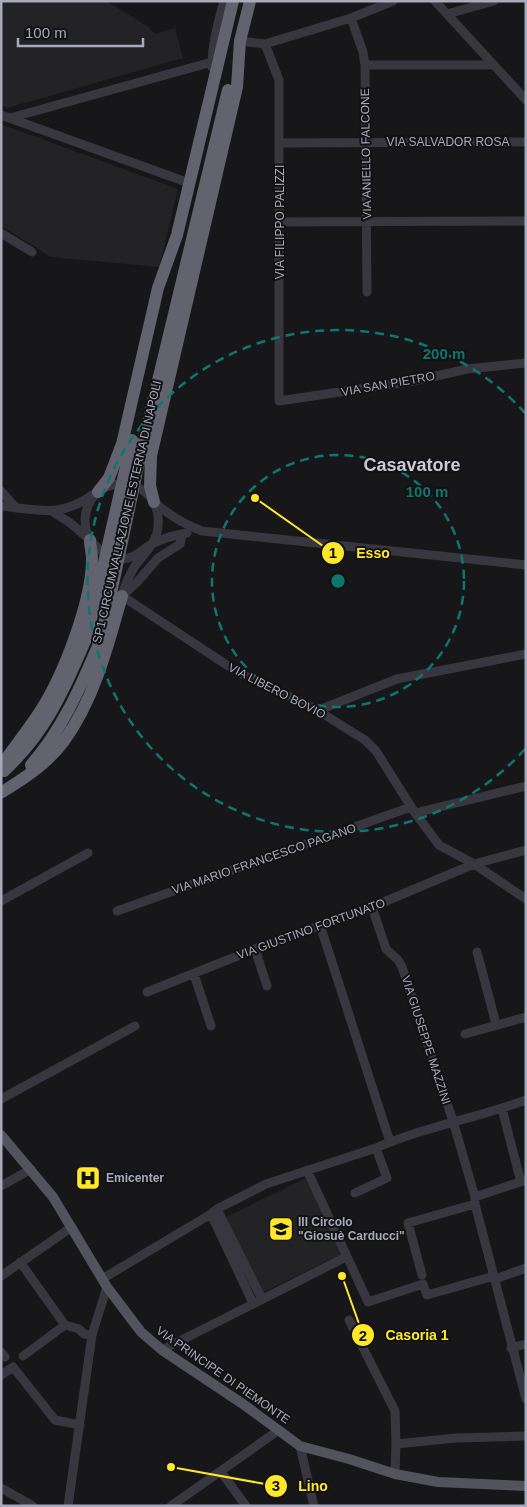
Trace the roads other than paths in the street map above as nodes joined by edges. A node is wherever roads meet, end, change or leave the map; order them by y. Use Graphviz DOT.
graph roads {
  1 [pos="224,1"];
  2 [pos="233,1"];
  3 [pos="250,1"];
  4 [pos="393,1"];
  5 [pos="435,1"];
  6 [pos="494,1"];
  7 [pos="447,14"];
  8 [pos="352,18"];
  9 [pos="240,41"];
  10 [pos="266,44"];
  11 [pos="212,62"];
  12 [pos="365,65"];
  13 [pos="493,65"];
  14 [pos="212,86"];
  15 [pos="526,100"];
  16 [pos="5,116"];
  17 [pos="367,141"];
  18 [pos="280,142"];
  19 [pos="526,142"];
  20 [pos="189,183"];
  21 [pos="526,221"];
  22 [pos="280,222"];
  23 [pos="367,223"];
  24 [pos="1,233"];
  25 [pos="177,236"];
  26 [pos="32,252"];
  27 [pos="367,292"];
  28 [pos="526,363"];
  29 [pos="279,401"];
  30 [pos="137,441"];
  31 [pos="1,491"];
  32 [pos="98,492"];
  33 [pos="154,502"];
  34 [pos="1,506"];
  35 [pos="16,508"];
  36 [pos="52,512"];
  37 [pos="202,531"];
  38 [pos="182,534"];
  39 [pos="90,540"];
  40 [pos="152,543"];
  41 [pos="526,565"];
  42 [pos="122,596"];
  43 [pos="526,654"];
  44 [pos="319,710"];
  45 [pos="1,766"];
  46 [pos="1,774"];
  47 [pos="526,786"];
  48 [pos="2,792"];
  49 [pos="413,810"];
  50 [pos="526,850"];
  51 [pos="88,852"];
  52 [pos="474,864"];
  53 [pos="526,899"];
  54 [pos="1,901"];
  55 [pos="372,907"];
  56 [pos="117,911"];
  57 [pos="320,925"];
  58 [pos="255,949"];
  59 [pos="477,952"];
  60 [pos="194,974"];
  61 [pos="267,986"];
  62 [pos="147,992"];
  63 [pos="526,1017"];
  64 [pos="496,1024"];
  65 [pos="135,1026"];
  66 [pos="211,1026"];
  67 [pos="465,1034"];
  68 [pos="1,1099"];
  69 [pos="526,1100"];
  70 [pos="502,1109"];
  71 [pos="453,1121"];
  72 [pos="1,1135"];
  73 [pos="390,1142"];
  74 [pos="376,1148"];
  75 [pos="31,1169"];
  76 [pos="307,1170"];
  77 [pos="524,1181"];
  78 [pos="1,1186"];
  79 [pos="355,1193"];
  80 [pos="475,1201"];
  81 [pos="214,1211"];
  82 [pos="72,1227"];
  83 [pos="346,1257"];
  84 [pos="20,1262"];
  85 [pos="526,1268"];
  86 [pos="422,1275"];
  87 [pos="1,1276"];
  88 [pos="494,1277"];
  89 [pos="104,1283"];
  90 [pos="258,1301"];
  91 [pos="349,1320"];
  92 [pos="65,1324"];
  93 [pos="92,1334"];
  94 [pos="526,1344"];
  95 [pos="512,1348"];
  96 [pos="162,1350"];
  97 [pos="23,1356"];
  98 [pos="1,1375"];
  99 [pos="523,1378"];
  100 [pos="526,1399"];
  101 [pos="80,1425"];
  102 [pos="279,1430"];
  103 [pos="526,1436"];
  104 [pos="396,1444"];
  105 [pos="300,1446"];
  106 [pos="221,1472"];
  107 [pos="395,1474"];
  108 [pos="526,1486"];
  109 [pos="1,1488"];
  110 [pos="33,1506"];
  111 [pos="68,1506"];
  112 [pos="172,1506"];
  113 [pos="246,1506"];
  114 [pos="314,1506"];
  1 -- 11 [label="street"];
  2 -- 14 [label="highway"];
  3 -- 9 [label="highway"];
  4 -- 8 [label="street"];
  5 -- 7 [label="street"];
  6 -- 7 [label="street"];
  7 -- 13 [label="street"];
  8 -- 10 [label="street"];
  8 -- 12 [label="street, VIA ANIELLO FALCONE"];
  9 -- 10 [label="street"];
  9 -- 30 [label="highway, SP1 CIRCUMVALLAZIONE ESTERNA DI NAPOLI"];
  9 -- 33 [label="highway"];
  10 -- 18 [label="street, VIA FILIPPO PALIZZI"];
  11 -- 14 [label="street"];
  11 -- 16 [label="street"];
  12 -- 13 [label="street"];
  12 -- 17 [label="street, VIA ANIELLO FALCONE"];
  13 -- 15 [label="street"];
  14 -- 20 [label="highway"];
  16 -- 20 [label="street"];
  17 -- 18 [label="street, VIA SALVADOR ROSA"];
  17 -- 19 [label="street, VIA SALVADOR ROSA"];
  17 -- 23 [label="street, VIA ANIELLO FALCONE"];
  18 -- 22 [label="street, VIA FILIPPO PALIZZI"];
  20 -- 25 [label="highway"];
  21 -- 23 [label="street"];
  22 -- 23 [label="street"];
  22 -- 29 [label="street, VIA FILIPPO PALIZZI"];
  23 -- 27 [label="street, VIA ANIELLO FALCONE"];
  24 -- 26 [label="street"];
  25 -- 30 [label="highway, SP1 CIRCUMVALLAZIONE ESTERNA DI NAPOLI"];
  25 -- 32 [label="highway"];
  28 -- 29 [label="street, VIA SAN PIETRO"];
  30 -- 46 [label="highway, SP1 CIRCUMVALLAZIONE ESTERNA DI NAPOLI, bridge"];
  30 -- 48 [label="highway, SP1 CIRCUMVALLAZIONE ESTERNA DI NAPOLI, bridge"];
  31 -- 35 [label="street"];
  32 -- 33 [label="street"];
  32 -- 36 [label="street"];
  32 -- 39 [label="street"];
  33 -- 37 [label="street"];
  33 -- 40 [label="street"];
  34 -- 35 [label="street"];
  35 -- 36 [label="street"];
  36 -- 39 [label="street"];
  37 -- 38 [label="street"];
  37 -- 41 [label="street"];
  38 -- 40 [label="street"];
  38 -- 42 [label="street"];
  39 -- 40 [label="street"];
  39 -- 45 [label="highway"];
  40 -- 42 [label="street"];
  42 -- 44 [label="street, VIA LIBERO BOVIO"];
  42 -- 48 [label="highway"];
  43 -- 44 [label="street"];
  44 -- 49 [label="street, VIA LIBERO BOVIO"];
  47 -- 49 [label="street, VIA MARIO FRANCESCO PAGANO"];
  49 -- 52 [label="street, VIA LIBERO BOVIO"];
  49 -- 56 [label="street, VIA MARIO FRANCESCO PAGANO"];
  50 -- 52 [label="street, VIA GIUSTINO FORTUNATO"];
  51 -- 54 [label="street"];
  52 -- 53 [label="street, VIA LIBERO BOVIO"];
  52 -- 55 [label="street, VIA GIUSTINO FORTUNATO"];
  55 -- 57 [label="street, VIA GIUSTINO FORTUNATO"];
  55 -- 71 [label="street, VIA GIUSEPPE MAZZINI"];
  57 -- 58 [label="street, VIA GIUSTINO FORTUNATO"];
  57 -- 73 [label="street"];
  58 -- 60 [label="street, VIA GIUSTINO FORTUNATO"];
  58 -- 61 [label="street"];
  59 -- 64 [label="street"];
  60 -- 62 [label="street, VIA GIUSTINO FORTUNATO"];
  60 -- 66 [label="street"];
  63 -- 64 [label="street"];
  64 -- 67 [label="street"];
  65 -- 68 [label="street"];
  69 -- 70 [label="street"];
  70 -- 71 [label="street"];
  70 -- 77 [label="street"];
  71 -- 73 [label="street"];
  71 -- 80 [label="street, VIA GIUSEPPE MAZZINI"];
  72 -- 75 [label="main road, VIA PRINCIPE DI PIEMONTE"];
  73 -- 74 [label="street"];
  74 -- 76 [label="street"];
  74 -- 79 [label="street"];
  75 -- 78 [label="street"];
  75 -- 82 [label="main road, VIA PRINCIPE DI PIEMONTE"];
  76 -- 81 [label="street"];
  76 -- 83 [label="street"];
  77 -- 80 [label="street"];
  80 -- 86 [label="street"];
  80 -- 88 [label="street, VIA GIUSEPPE MAZZINI"];
  81 -- 89 [label="street"];
  81 -- 90 [label="street"];
  82 -- 84 [label="street"];
  82 -- 89 [label="main road, VIA PRINCIPE DI PIEMONTE"];
  83 -- 88 [label="street"];
  83 -- 90 [label="street"];
  84 -- 87 [label="street"];
  84 -- 92 [label="street"];
  85 -- 88 [label="street"];
  88 -- 95 [label="street, VIA GIUSEPPE MAZZINI"];
  89 -- 93 [label="street"];
  89 -- 96 [label="main road, VIA PRINCIPE DI PIEMONTE"];
  90 -- 96 [label="street"];
  91 -- 104 [label="street"];
  92 -- 93 [label="street"];
  92 -- 97 [label="street"];
  93 -- 101 [label="street"];
  94 -- 95 [label="street"];
  95 -- 99 [label="street, VIA GIUSEPPE MAZZINI"];
  96 -- 102 [label="main road, VIA PRINCIPE DI PIEMONTE"];
  98 -- 101 [label="street"];
  99 -- 100 [label="street, VIA GIUSEPPE MAZZINI"];
  101 -- 111 [label="street"];
  102 -- 105 [label="main road, VIA PRINCIPE DI PIEMONTE"];
  102 -- 106 [label="street"];
  103 -- 104 [label="street"];
  104 -- 107 [label="street"];
  105 -- 107 [label="main road, VIA PRINCIPE DI PIEMONTE"];
  105 -- 114 [label="street"];
  106 -- 112 [label="street"];
  106 -- 113 [label="street"];
  107 -- 108 [label="main road, VIA PRINCIPE DI PIEMONTE"];
  109 -- 110 [label="street"];
}
